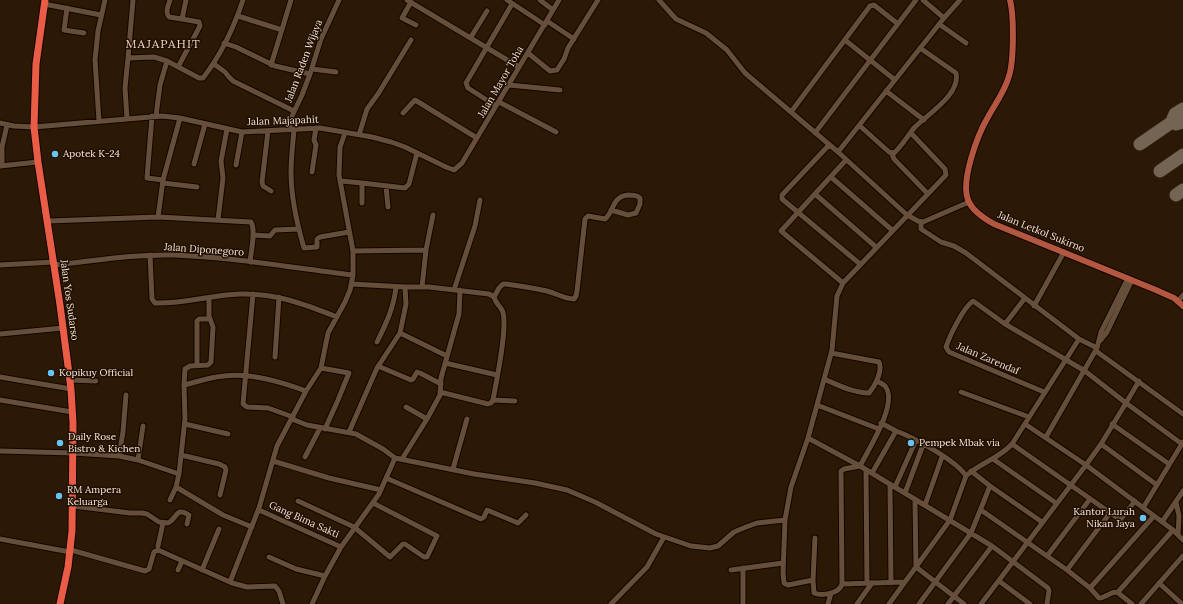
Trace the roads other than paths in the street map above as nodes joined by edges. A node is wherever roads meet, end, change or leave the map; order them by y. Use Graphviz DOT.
graph roads {
  1 [pos="105,0"];
  2 [pos="133,0"];
  3 [pos="170,0"];
  4 [pos="186,0"];
  5 [pos="242,0"];
  6 [pos="291,0"];
  7 [pos="339,0"];
  8 [pos="507,0"];
  9 [pos="540,0"];
  10 [pos="559,0"];
  11 [pos="598,0"];
  12 [pos="659,0"];
  13 [pos="916,0"];
  14 [pos="923,0"];
  15 [pos="960,0"];
  16 [pos="1010,0"];
  17 [pos="409,1"];
  18 [pos="45,2"];
  19 [pos="512,4"];
  20 [pos="67,8"];
  21 [pos="553,10"];
  22 [pos="487,11"];
  23 [pos="101,15"];
  24 [pos="238,16"];
  25 [pos="944,18"];
  26 [pos="182,19"];
  27 [pos="546,23"];
  28 [pos="898,24"];
  29 [pos="939,24"];
  30 [pos="416,25"];
  31 [pos="282,30"];
  32 [pos="84,33"];
  33 [pos="471,37"];
  34 [pos="574,39"];
  35 [pos="411,40"];
  36 [pos="845,40"];
  37 [pos="224,43"];
  38 [pos="966,43"];
  39 [pos="487,47"];
  40 [pos="920,48"];
  41 [pos="528,53"];
  42 [pos="128,58"];
  43 [pos="870,60"];
  44 [pos="167,61"];
  45 [pos="214,64"];
  46 [pos="271,65"];
  47 [pos="178,67"];
  48 [pos="519,67"];
  49 [pos="311,72"];
  50 [pos="336,72"];
  51 [pos="895,80"];
  52 [pos="509,85"];
  53 [pos="560,90"];
  54 [pos="886,92"];
  55 [pos="498,104"];
  56 [pos="294,111"];
  57 [pos="791,112"];
  58 [pos="403,114"];
  59 [pos="154,116"];
  60 [pos="127,118"];
  61 [pos="180,118"];
  62 [pos="924,120"];
  63 [pos="100,121"];
  64 [pos="0,123"];
  65 [pos="205,124"];
  66 [pos="7,125"];
  67 [pos="34,126"];
  68 [pos="860,126"];
  69 [pos="316,128"];
  70 [pos="292,129"];
  71 [pos="227,130"];
  72 [pos="268,131"];
  73 [pos="242,132"];
  74 [pos="556,132"];
  75 [pos="815,132"];
  76 [pos="345,133"];
  77 [pos="911,133"];
  78 [pos="359,135"];
  79 [pos="478,138"];
  80 [pos="1,139"];
  81 [pos="829,145"];
  82 [pos="838,152"];
  83 [pos="417,153"];
  84 [pos="892,154"];
  85 [pos="846,160"];
  86 [pos="38,162"];
  87 [pos="194,164"];
  88 [pos="236,165"];
  89 [pos="1,166"];
  90 [pos="454,170"];
  91 [pos="312,172"];
  92 [pos="831,177"];
  93 [pos="341,181"];
  94 [pos="163,182"];
  95 [pos="362,183"];
  96 [pos="386,186"];
  97 [pos="197,187"];
  98 [pos="271,190"];
  99 [pos="815,194"];
  100 [pos="928,194"];
  101 [pos="480,200"];
  102 [pos="969,202"];
  103 [pos="362,203"];
  104 [pos="388,207"];
  105 [pos="611,210"];
  106 [pos="798,212"];
  107 [pos="433,215"];
  108 [pos="907,215"];
  109 [pos="158,217"];
  110 [pos="218,220"];
  111 [pos="48,221"];
  112 [pos="921,222"];
  113 [pos="299,229"];
  114 [pos="892,230"];
  115 [pos="349,232"];
  116 [pos="253,235"];
  117 [pos="876,247"];
  118 [pos="426,250"];
  119 [pos="353,251"];
  120 [pos="1064,252"];
  121 [pos="150,255"];
  122 [pos="250,262"];
  123 [pos="54,263"];
  124 [pos="860,264"];
  125 [pos="0,265"];
  126 [pos="353,275"];
  127 [pos="1130,279"];
  128 [pos="843,283"];
  129 [pos="352,284"];
  130 [pos="396,287"];
  131 [pos="405,287"];
  132 [pos="422,287"];
  133 [pos="454,290"];
  134 [pos="460,290"];
  135 [pos="253,294"];
  136 [pos="1183,295"];
  137 [pos="279,297"];
  138 [pos="494,297"];
  139 [pos="209,298"];
  140 [pos="1025,298"];
  141 [pos="1178,301"];
  142 [pos="1034,306"];
  143 [pos="1183,306"];
  144 [pos="337,317"];
  145 [pos="210,319"];
  146 [pos="1006,324"];
  147 [pos="63,328"];
  148 [pos="400,333"];
  149 [pos="0,334"];
  150 [pos="1079,339"];
  151 [pos="377,342"];
  152 [pos="1097,350"];
  153 [pos="831,353"];
  154 [pos="275,356"];
  155 [pos="447,356"];
  156 [pos="1065,359"];
  157 [pos="445,363"];
  158 [pos="197,366"];
  159 [pos="378,366"];
  160 [pos="321,368"];
  161 [pos="1085,371"];
  162 [pos="497,375"];
  163 [pos="245,376"];
  164 [pos="0,377"];
  165 [pos="824,379"];
  166 [pos="70,380"];
  167 [pos="96,381"];
  168 [pos="877,381"];
  169 [pos="1139,381"];
  170 [pos="441,384"];
  171 [pos="184,385"];
  172 [pos="71,389"];
  173 [pos="306,390"];
  174 [pos="440,392"];
  175 [pos="961,392"];
  176 [pos="1044,392"];
  177 [pos="126,395"];
  178 [pos="0,400"];
  179 [pos="493,400"];
  180 [pos="515,401"];
  181 [pos="1126,403"];
  182 [pos="817,405"];
  183 [pos="406,407"];
  184 [pos="72,412"];
  185 [pos="1183,414"];
  186 [pos="1029,417"];
  187 [pos="292,418"];
  188 [pos="427,419"];
  189 [pos="467,419"];
  190 [pos="185,424"];
  191 [pos="1025,424"];
  192 [pos="1112,424"];
  193 [pos="143,426"];
  194 [pos="880,426"];
  195 [pos="323,428"];
  196 [pos="896,431"];
  197 [pos="350,432"];
  198 [pos="228,434"];
  199 [pos="1046,437"];
  200 [pos="808,438"];
  201 [pos="916,440"];
  202 [pos="1182,443"];
  203 [pos="1012,444"];
  204 [pos="1101,444"];
  205 [pos="923,445"];
  206 [pos="0,451"];
  207 [pos="73,453"];
  208 [pos="181,455"];
  209 [pos="119,456"];
  210 [pos="305,457"];
  211 [pos="942,457"];
  212 [pos="395,458"];
  213 [pos="402,459"];
  214 [pos="993,459"];
  215 [pos="138,460"];
  216 [pos="273,461"];
  217 [pos="1169,464"];
  218 [pos="1086,465"];
  219 [pos="860,466"];
  220 [pos="453,470"];
  221 [pos="866,470"];
  222 [pos="971,471"];
  223 [pos="872,473"];
  224 [pos="179,474"];
  225 [pos="966,476"];
  226 [pos="386,478"];
  227 [pos="1070,485"];
  228 [pos="1157,485"];
  229 [pos="892,486"];
  230 [pos="990,486"];
  231 [pos="176,488"];
  232 [pos="381,490"];
  233 [pos="1183,491"];
  234 [pos="905,493"];
  235 [pos="220,495"];
  236 [pos="1090,499"];
  237 [pos="170,500"];
  238 [pos="915,500"];
  239 [pos="298,501"];
  240 [pos="1135,501"];
  241 [pos="1176,502"];
  242 [pos="373,503"];
  243 [pos="1056,503"];
  244 [pos="925,505"];
  245 [pos="73,506"];
  246 [pos="1143,508"];
  247 [pos="259,510"];
  248 [pos="981,510"];
  249 [pos="1110,513"];
  250 [pos="526,514"];
  251 [pos="1154,516"];
  252 [pos="785,520"];
  253 [pos="950,520"];
  254 [pos="1042,522"];
  255 [pos="1162,522"];
  256 [pos="163,523"];
  257 [pos="187,524"];
  258 [pos="252,527"];
  259 [pos="354,527"];
  260 [pos="219,529"];
  261 [pos="1173,530"];
  262 [pos="971,533"];
  263 [pos="1178,535"];
  264 [pos="664,537"];
  265 [pos="815,538"];
  266 [pos="0,539"];
  267 [pos="1183,540"];
  268 [pos="1028,542"];
  269 [pos="158,546"];
  270 [pos="992,546"];
  271 [pos="341,547"];
  272 [pos="70,551"];
  273 [pos="1047,556"];
  274 [pos="269,557"];
  275 [pos="1182,559"];
  276 [pos="182,561"];
  277 [pos="1013,562"];
  278 [pos="783,563"];
  279 [pos="916,567"];
  280 [pos="743,568"];
  281 [pos="178,570"];
  282 [pos="202,570"];
  283 [pos="731,570"];
  284 [pos="1067,570"];
  285 [pos="325,576"];
  286 [pos="813,580"];
  287 [pos="999,581"];
  288 [pos="230,582"];
  289 [pos="904,582"];
  290 [pos="935,582"];
  291 [pos="869,583"];
  292 [pos="890,583"];
  293 [pos="1159,583"];
  294 [pos="842,584"];
  295 [pos="1090,588"];
  296 [pos="1118,592"];
  297 [pos="831,593"];
  298 [pos="954,596"];
  299 [pos="983,603"];
  300 [pos="60,604"];
  301 [pos="283,604"];
  302 [pos="312,604"];
  303 [pos="611,604"];
  304 [pos="743,604"];
  305 [pos="828,604"];
  306 [pos="857,604"];
  307 [pos="889,604"];
  308 [pos="919,604"];
  309 [pos="948,604"];
  310 [pos="964,604"];
  311 [pos="1030,604"];
  312 [pos="1047,604"];
  313 [pos="1132,604"];
  314 [pos="1141,604"];
  315 [pos="1182,604"];
  1 -- 23 [label="street"];
  2 -- 42 [label="street"];
  3 -- 26 [label="street"];
  4 -- 26 [label="street"];
  5 -- 24 [label="street"];
  6 -- 31 [label="street"];
  7 -- 49 [label="street, Jalan Raden Wijaya"];
  8 -- 19 [label="street"];
  9 -- 21 [label="street"];
  10 -- 21 [label="street, Jalan Mayor Toha"];
  11 -- 34 [label="street"];
  12 -- 57 [label="street"];
  13 -- 28 [label="street"];
  14 -- 25 [label="street"];
  15 -- 25 [label="street"];
  16 -- 102 [label="main road"];
  17 -- 30 [label="street"];
  17 -- 33 [label="street"];
  18 -- 20 [label="street"];
  18 -- 67 [label="highway, Jalan Yos Sudarso"];
  19 -- 27 [label="street"];
  19 -- 39 [label="street"];
  20 -- 23 [label="street"];
  20 -- 32 [label="street"];
  21 -- 27 [label="street, Jalan Mayor Toha"];
  22 -- 33 [label="street"];
  23 -- 63 [label="street"];
  24 -- 31 [label="street"];
  24 -- 37 [label="street"];
  25 -- 29 [label="street"];
  26 -- 47 [label="street"];
  27 -- 34 [label="street"];
  27 -- 41 [label="street, Jalan Mayor Toha"];
  28 -- 36 [label="street"];
  28 -- 43 [label="street"];
  29 -- 38 [label="street"];
  29 -- 40 [label="street"];
  31 -- 46 [label="street"];
  33 -- 39 [label="street"];
  34 -- 41 [label="street"];
  35 -- 78 [label="street"];
  36 -- 43 [label="street"];
  36 -- 57 [label="street"];
  37 -- 45 [label="street"];
  37 -- 46 [label="street"];
  39 -- 48 [label="street"];
  39 -- 55 [label="street"];
  40 -- 51 [label="street"];
  40 -- 62 [label="street"];
  41 -- 48 [label="street, Jalan Mayor Toha"];
  42 -- 44 [label="street"];
  42 -- 60 [label="street"];
  43 -- 51 [label="street"];
  43 -- 75 [label="street"];
  44 -- 47 [label="street"];
  44 -- 59 [label="street"];
  45 -- 47 [label="street"];
  45 -- 56 [label="street"];
  46 -- 49 [label="street"];
  48 -- 52 [label="street, Jalan Mayor Toha"];
  49 -- 50 [label="street"];
  49 -- 56 [label="street, Jalan Raden Wijaya"];
  51 -- 54 [label="street"];
  52 -- 53 [label="street"];
  52 -- 55 [label="street, Jalan Mayor Toha"];
  54 -- 62 [label="street"];
  54 -- 68 [label="street"];
  55 -- 74 [label="street"];
  55 -- 79 [label="street, Jalan Mayor Toha"];
  56 -- 70 [label="street, Jalan Raden Wijaya"];
  57 -- 75 [label="street"];
  58 -- 79 [label="street"];
  59 -- 60 [label="street, Jalan Majapahit"];
  59 -- 61 [label="street, Jalan Majapahit"];
  59 -- 94 [label="street"];
  60 -- 63 [label="street, Jalan Majapahit"];
  61 -- 65 [label="street, Jalan Majapahit"];
  61 -- 94 [label="street"];
  62 -- 77 [label="street"];
  63 -- 67 [label="street, Jalan Majapahit"];
  64 -- 66 [label="street, Jalan Majapahit"];
  65 -- 71 [label="street, Jalan Majapahit"];
  65 -- 87 [label="street"];
  66 -- 67 [label="street, Jalan Majapahit"];
  66 -- 80 [label="street"];
  67 -- 86 [label="highway, Jalan Yos Sudarso"];
  68 -- 82 [label="street"];
  68 -- 84 [label="street"];
  69 -- 70 [label="street, Jalan Majapahit"];
  69 -- 76 [label="street, Jalan Majapahit"];
  69 -- 91 [label="street"];
  70 -- 72 [label="street, Jalan Majapahit"];
  70 -- 113 [label="street, Jalan Raden Wijaya"];
  71 -- 73 [label="street, Jalan Majapahit"];
  71 -- 110 [label="street"];
  72 -- 73 [label="street, Jalan Majapahit"];
  72 -- 98 [label="street"];
  73 -- 88 [label="street"];
  75 -- 81 [label="street"];
  76 -- 78 [label="street, Jalan Majapahit"];
  76 -- 93 [label="street"];
  77 -- 84 [label="street"];
  77 -- 100 [label="street"];
  78 -- 83 [label="street, Jalan Majapahit"];
  79 -- 90 [label="street, Jalan Mayor Toha"];
  80 -- 89 [label="street"];
  81 -- 82 [label="street"];
  81 -- 106 [label="street"];
  82 -- 85 [label="street"];
  83 -- 90 [label="street, Jalan Majapahit"];
  83 -- 96 [label="street"];
  84 -- 100 [label="street"];
  85 -- 92 [label="street"];
  85 -- 108 [label="street"];
  86 -- 89 [label="street"];
  86 -- 111 [label="highway, Jalan Yos Sudarso"];
  92 -- 99 [label="street"];
  92 -- 114 [label="street"];
  93 -- 95 [label="street"];
  93 -- 115 [label="street"];
  94 -- 97 [label="street"];
  94 -- 109 [label="street"];
  95 -- 96 [label="street"];
  95 -- 103 [label="street"];
  96 -- 104 [label="street"];
  99 -- 106 [label="street"];
  99 -- 117 [label="street"];
  100 -- 108 [label="street"];
  101 -- 133 [label="street"];
  102 -- 112 [label="street"];
  102 -- 120 [label="main road, Jalan Letkol Sukirno"];
  105 -- 105 [label="street"];
  105 -- 138 [label="street"];
  106 -- 124 [label="street"];
  106 -- 128 [label="street"];
  107 -- 118 [label="street"];
  108 -- 112 [label="street"];
  108 -- 114 [label="street"];
  109 -- 110 [label="street"];
  109 -- 111 [label="street"];
  110 -- 116 [label="street"];
  111 -- 123 [label="highway, Jalan Yos Sudarso"];
  112 -- 140 [label="street"];
  113 -- 115 [label="street, Jalan Raden Wijaya"];
  113 -- 116 [label="street"];
  114 -- 117 [label="street"];
  115 -- 119 [label="street"];
  116 -- 122 [label="street"];
  117 -- 124 [label="street"];
  118 -- 119 [label="street"];
  118 -- 132 [label="street"];
  119 -- 126 [label="street"];
  120 -- 127 [label="main road, Jalan Letkol Sukirno"];
  120 -- 142 [label="street"];
  121 -- 122 [label="street, Jalan Diponegoro"];
  121 -- 123 [label="street, Jalan Diponegoro"];
  121 -- 139 [label="street"];
  122 -- 126 [label="street, Jalan Diponegoro"];
  123 -- 125 [label="street, Jalan Diponegoro"];
  123 -- 147 [label="highway, Jalan Yos Sudarso"];
  124 -- 128 [label="street"];
  126 -- 129 [label="street"];
  127 -- 141 [label="main road, Jalan Letkol Sukirno"];
  127 -- 152 [label="street"];
  128 -- 153 [label="street"];
  129 -- 130 [label="street"];
  129 -- 144 [label="street"];
  130 -- 131 [label="street"];
  130 -- 151 [label="street"];
  131 -- 132 [label="street"];
  131 -- 148 [label="street"];
  132 -- 133 [label="street"];
  133 -- 134 [label="street"];
  134 -- 138 [label="street"];
  134 -- 155 [label="street"];
  135 -- 137 [label="street"];
  135 -- 139 [label="street"];
  135 -- 163 [label="street"];
  136 -- 141 [label="street"];
  137 -- 144 [label="street"];
  137 -- 154 [label="street"];
  138 -- 162 [label="street"];
  139 -- 145 [label="street"];
  140 -- 142 [label="street"];
  140 -- 146 [label="street"];
  141 -- 143 [label="main road, Jalan Letkol Sukirno"];
  142 -- 150 [label="street"];
  144 -- 160 [label="street"];
  145 -- 158 [label="street"];
  145 -- 158 [label="street"];
  146 -- 156 [label="street"];
  146 -- 176 [label="street, Jalan Zarendaf"];
  147 -- 149 [label="street"];
  147 -- 166 [label="highway, Jalan Yos Sudarso"];
  148 -- 155 [label="street"];
  148 -- 159 [label="street"];
  150 -- 152 [label="street"];
  150 -- 156 [label="street"];
  152 -- 161 [label="street"];
  152 -- 169 [label="street"];
  153 -- 165 [label="street"];
  153 -- 168 [label="street"];
  155 -- 157 [label="street"];
  156 -- 161 [label="street"];
  156 -- 176 [label="street"];
  157 -- 162 [label="street"];
  157 -- 170 [label="street"];
  158 -- 171 [label="street"];
  159 -- 170 [label="street"];
  159 -- 197 [label="street"];
  160 -- 173 [label="street"];
  160 -- 195 [label="street"];
  161 -- 181 [label="street"];
  161 -- 199 [label="street"];
  162 -- 179 [label="street"];
  163 -- 171 [label="street"];
  163 -- 173 [label="street"];
  163 -- 187 [label="street"];
  164 -- 172 [label="street"];
  165 -- 168 [label="street"];
  165 -- 182 [label="street"];
  166 -- 167 [label="street"];
  166 -- 172 [label="highway, Jalan Yos Sudarso"];
  168 -- 194 [label="street"];
  169 -- 181 [label="street"];
  169 -- 185 [label="street"];
  170 -- 174 [label="street"];
  171 -- 190 [label="street"];
  172 -- 184 [label="highway, Jalan Yos Sudarso"];
  173 -- 187 [label="street"];
  174 -- 179 [label="street"];
  174 -- 188 [label="street"];
  175 -- 186 [label="street"];
  176 -- 186 [label="street"];
  177 -- 209 [label="street"];
  178 -- 184 [label="street"];
  179 -- 180 [label="street"];
  181 -- 192 [label="street"];
  181 -- 202 [label="street"];
  182 -- 194 [label="street"];
  182 -- 200 [label="street"];
  183 -- 188 [label="street"];
  184 -- 207 [label="highway, Jalan Yos Sudarso"];
  186 -- 191 [label="street"];
  187 -- 195 [label="street"];
  187 -- 216 [label="street"];
  188 -- 213 [label="street"];
  189 -- 220 [label="street"];
  190 -- 198 [label="street"];
  190 -- 208 [label="street"];
  191 -- 199 [label="street"];
  191 -- 203 [label="street"];
  192 -- 204 [label="street"];
  192 -- 217 [label="street"];
  193 -- 215 [label="street"];
  194 -- 196 [label="street"];
  194 -- 219 [label="street"];
  195 -- 197 [label="street"];
  195 -- 210 [label="street"];
  196 -- 201 [label="street"];
  196 -- 223 [label="street"];
  197 -- 212 [label="street"];
  199 -- 218 [label="street"];
  200 -- 219 [label="street"];
  200 -- 252 [label="street"];
  201 -- 205 [label="street"];
  201 -- 229 [label="street"];
  202 -- 217 [label="street"];
  203 -- 214 [label="street"];
  203 -- 227 [label="street"];
  204 -- 218 [label="street"];
  204 -- 228 [label="street"];
  205 -- 211 [label="street"];
  205 -- 234 [label="street"];
  206 -- 207 [label="street"];
  207 -- 209 [label="street"];
  207 -- 245 [label="highway, Jalan Yos Sudarso"];
  208 -- 224 [label="street"];
  208 -- 235 [label="street"];
  209 -- 215 [label="street"];
  211 -- 225 [label="street"];
  211 -- 244 [label="street"];
  212 -- 213 [label="street"];
  212 -- 226 [label="street"];
  213 -- 220 [label="street"];
  214 -- 222 [label="street"];
  214 -- 243 [label="street"];
  215 -- 224 [label="street"];
  216 -- 232 [label="street"];
  216 -- 247 [label="street"];
  217 -- 228 [label="street"];
  218 -- 227 [label="street"];
  218 -- 240 [label="street"];
  219 -- 221 [label="street"];
  219 -- 294 [label="street"];
  220 -- 264 [label="street"];
  221 -- 223 [label="street"];
  221 -- 291 [label="street"];
  222 -- 225 [label="street"];
  222 -- 230 [label="street"];
  223 -- 229 [label="street"];
  224 -- 231 [label="street"];
  225 -- 253 [label="street"];
  226 -- 232 [label="street"];
  226 -- 250 [label="street"];
  227 -- 236 [label="street"];
  227 -- 243 [label="street"];
  228 -- 246 [label="street"];
  229 -- 234 [label="street"];
  229 -- 292 [label="street"];
  230 -- 248 [label="street"];
  230 -- 254 [label="street"];
  231 -- 237 [label="street"];
  231 -- 258 [label="street"];
  232 -- 242 [label="street"];
  233 -- 241 [label="street"];
  234 -- 238 [label="street"];
  236 -- 249 [label="street"];
  236 -- 273 [label="street"];
  238 -- 244 [label="street"];
  238 -- 279 [label="street"];
  239 -- 259 [label="street"];
  240 -- 246 [label="street"];
  240 -- 249 [label="street"];
  241 -- 255 [label="street"];
  241 -- 263 [label="street"];
  242 -- 259 [label="street"];
  242 -- 259 [label="street"];
  243 -- 254 [label="street"];
  244 -- 253 [label="street"];
  245 -- 256 [label="street"];
  245 -- 272 [label="highway, Jalan Yos Sudarso"];
  246 -- 251 [label="street"];
  247 -- 258 [label="street"];
  247 -- 271 [label="street, Gang Bima Sakti"];
  248 -- 262 [label="street"];
  248 -- 268 [label="street"];
  249 -- 284 [label="street"];
  251 -- 255 [label="street"];
  251 -- 295 [label="street"];
  252 -- 264 [label="street"];
  252 -- 278 [label="street"];
  253 -- 262 [label="street"];
  253 -- 279 [label="street"];
  254 -- 268 [label="street"];
  255 -- 261 [label="street"];
  256 -- 257 [label="street"];
  256 -- 269 [label="street"];
  258 -- 288 [label="street"];
  259 -- 271 [label="street"];
  260 -- 282 [label="street"];
  261 -- 263 [label="street"];
  261 -- 296 [label="street"];
  262 -- 270 [label="street"];
  262 -- 290 [label="street"];
  263 -- 267 [label="street"];
  264 -- 303 [label="street"];
  265 -- 286 [label="street"];
  266 -- 272 [label="street"];
  268 -- 273 [label="street"];
  268 -- 277 [label="street"];
  270 -- 277 [label="street"];
  270 -- 298 [label="street"];
  271 -- 285 [label="street"];
  272 -- 276 [label="street"];
  272 -- 300 [label="highway, Jalan Yos Sudarso"];
  273 -- 284 [label="street"];
  274 -- 285 [label="street"];
  275 -- 293 [label="street"];
  276 -- 281 [label="street"];
  276 -- 282 [label="street"];
  277 -- 287 [label="street"];
  277 -- 312 [label="street"];
  278 -- 280 [label="street"];
  278 -- 286 [label="street"];
  279 -- 289 [label="street"];
  279 -- 290 [label="street"];
  280 -- 283 [label="street"];
  280 -- 304 [label="street"];
  282 -- 288 [label="street"];
  284 -- 295 [label="street"];
  285 -- 302 [label="street"];
  286 -- 297 [label="street"];
  287 -- 299 [label="street"];
  287 -- 311 [label="street"];
  288 -- 301 [label="street"];
  289 -- 292 [label="street"];
  289 -- 307 [label="street"];
  290 -- 298 [label="street"];
  290 -- 308 [label="street"];
  291 -- 292 [label="street"];
  291 -- 294 [label="street"];
  291 -- 306 [label="street"];
  293 -- 314 [label="street"];
  293 -- 315 [label="street"];
  294 -- 297 [label="street"];
  295 -- 296 [label="street"];
  296 -- 313 [label="street"];
  297 -- 305 [label="street"];
  298 -- 309 [label="street"];
  298 -- 310 [label="street"];
}
